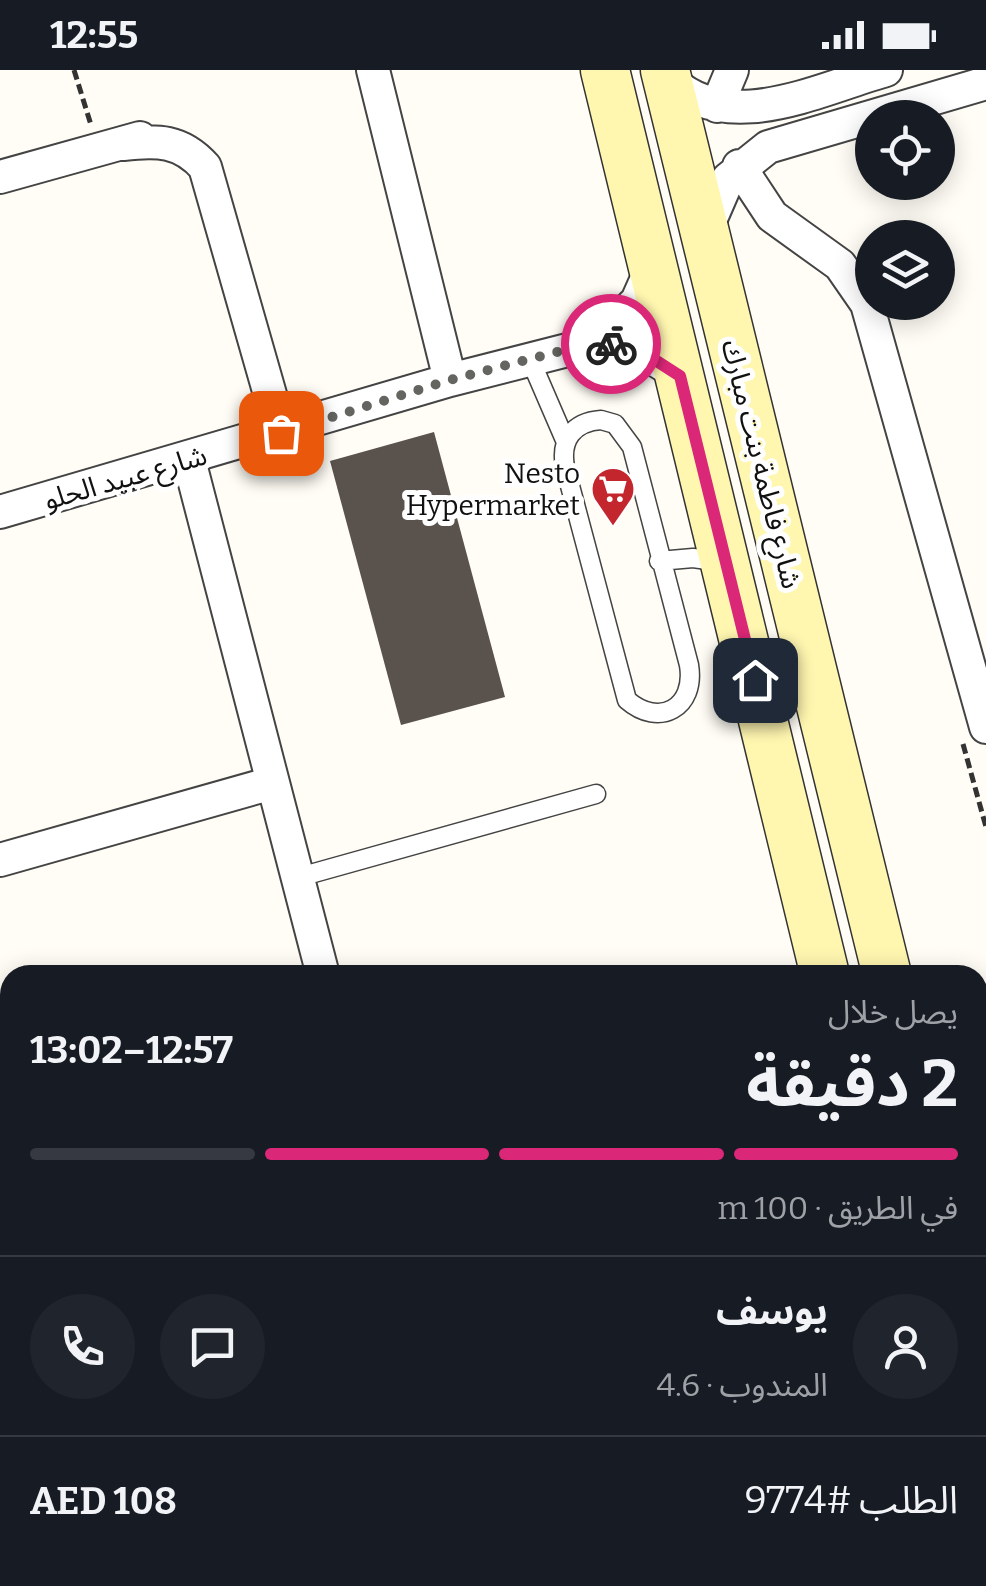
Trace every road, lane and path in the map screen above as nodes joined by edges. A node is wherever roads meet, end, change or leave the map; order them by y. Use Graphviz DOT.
graph roads {
  1 [pos="74,70"];
  2 [pos="373,70"];
  3 [pos="606,70"];
  4 [pos="732,70"];
  5 [pos="886,70"];
  6 [pos="666,73"];
  7 [pos="818,79"];
  8 [pos="986,84"];
  9 [pos="774,102"];
  10 [pos="717,106"];
  11 [pos="785,141"];
  12 [pos="110,147"];
  13 [pos="739,166"];
  14 [pos="0,177"];
  15 [pos="704,232"];
  16 [pos="653,265"];
  17 [pos="595,342"];
  18 [pos="530,359"];
  19 [pos="680,376"];
  20 [pos="450,380"];
  21 [pos="281,433"];
  22 [pos="565,440"];
  23 [pos="189,460"];
  24 [pos="0,512"];
  25 [pos="658,562"];
  26 [pos="727,563"];
  27 [pos="986,727"];
  28 [pos="272,783"];
  29 [pos="596,794"];
  30 [pos="0,860"];
  31 [pos="296,878"];
  32 [pos="321,965"];
  33 [pos="823,965"];
  34 [pos="885,965"];
  1 -- 12 [label="path"];
  2 -- 20 [label="street"];
  3 -- 16 [label="street, شارع فاطمة بنت مبارك"];
  4 -- 10 [label="street"];
  5 -- 7 [label="street"];
  6 -- 10 [label="street"];
  6 -- 15 [label="street, شارع فاطمة بنت مبارك"];
  7 -- 9 [label="street"];
  8 -- 11 [label="street"];
  9 -- 10 [label="street"];
  9 -- 11 [label="street"];
  11 -- 13 [label="street"];
  12 -- 14 [label="street"];
  12 -- 21 [label="street"];
  13 -- 15 [label="street"];
  13 -- 27 [label="street"];
  15 -- 34 [label="street, شارع فاطمة بنت مبارك"];
  16 -- 17 [label="street, شارع عبيد الحلو"];
  16 -- 19 [label="street, شارع فاطمة بنت مبارك"];
  17 -- 18 [label="street, شارع عبيد الحلو"];
  17 -- 19 [label="street, شارع عبيد الحلو"];
  18 -- 20 [label="street, شارع عبيد الحلو"];
  18 -- 22 [label="lane"];
  19 -- 26 [label="street, شارع فاطمة بنت مبارك"];
  20 -- 21 [label="street, شارع عبيد الحلو"];
  21 -- 23 [label="street, شارع عبيد الحلو"];
  22 -- 25 [label="lane"];
  22 -- 25 [label="lane"];
  23 -- 24 [label="street, شارع عبيد الحلو"];
  23 -- 28 [label="street"];
  25 -- 26 [label="lane"];
  26 -- 33 [label="street, شارع فاطمة بنت مبارك"];
  28 -- 30 [label="street"];
  28 -- 31 [label="street"];
  29 -- 31 [label="lane"];
  31 -- 32 [label="street"];
}
